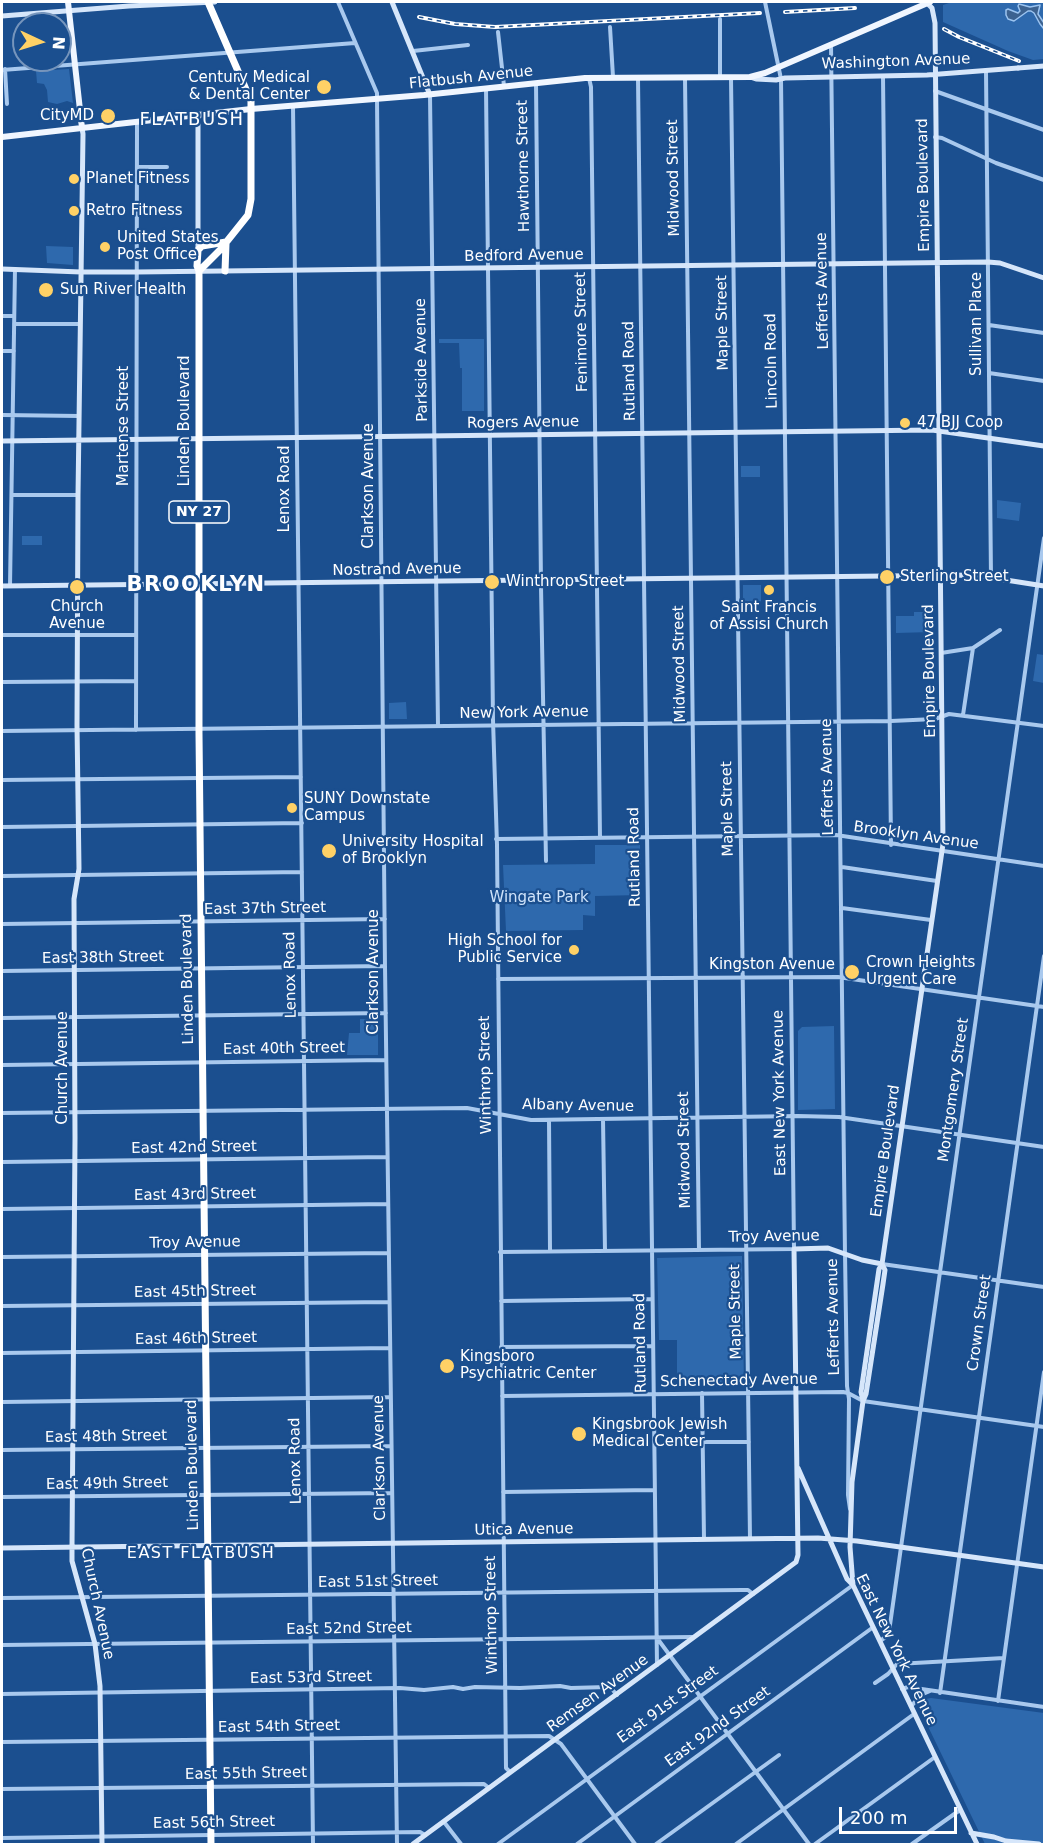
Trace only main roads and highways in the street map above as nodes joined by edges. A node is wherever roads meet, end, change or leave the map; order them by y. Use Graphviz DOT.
graph roads {
  1 [pos="68,2"];
  2 [pos="208,2"];
  3 [pos="215,2"];
  4 [pos="392,2"];
  5 [pos="928,2"];
  6 [pos="128,4"];
  7 [pos="70,12"];
  8 [pos="72,33"];
  9 [pos="1044,66"];
  10 [pos="935,75"];
  11 [pos="750,77"];
  12 [pos="430,94"];
  13 [pos="251,109"];
  14 [pos="198,114"];
  15 [pos="82,128"];
  16 [pos="2,137"];
  17 [pos="226,242"];
  18 [pos="198,250"];
  19 [pos="937,263"];
  20 [pos="2,269"];
  21 [pos="199,271"];
  22 [pos="225,271"];
  23 [pos="81,272"];
  24 [pos="1044,278"];
  25 [pos="939,431"];
  26 [pos="199,439"];
  27 [pos="79,440"];
  28 [pos="2,441"];
  29 [pos="1044,446"];
  30 [pos="940,576"];
  31 [pos="198,584"];
  32 [pos="2,586"];
  33 [pos="78,586"];
  34 [pos="1044,586"];
  35 [pos="794,1249"];
  36 [pos="882,1264"];
  37 [pos="796,1464"];
  38 [pos="797,1539"];
  39 [pos="830,1539"];
  40 [pos="850,1540"];
  41 [pos="208,1545"];
  42 [pos="72,1547"];
  43 [pos="2,1548"];
  44 [pos="796,1562"];
  45 [pos="1044,1567"];
  46 [pos="853,1585"];
  47 [pos="971,1833"];
  48 [pos="1003,1843"];
  49 [pos="102,1845"];
  50 [pos="211,1845"];
  51 [pos="413,1845"];
  52 [pos="977,1845"];
  53 [pos="1038,1845"];
  1 -- 7 [label="main road, Church Avenue"];
  2 -- 3 [label="main road"];
  2 -- 6 [label="main road"];
  2 -- 13 [label="highway"];
  4 -- 12 [label="main road, Parkside Avenue"];
  5 -- 10 [label="main road, Empire Boulevard"];
  5 -- 11 [label="main road, Flatbush Avenue"];
  6 -- 7 [label="main road"];
  8 -- 15 [label="main road, Church Avenue"];
  9 -- 10 [label="main road, Washington Avenue, bridge"];
  10 -- 11 [label="main road, Washington Avenue"];
  10 -- 19 [label="main road, Empire Boulevard"];
  11 -- 12 [label="main road, Flatbush Avenue"];
  12 -- 13 [label="main road, Flatbush Avenue"];
  13 -- 14 [label="main road, Flatbush Avenue"];
  13 -- 17 [label="highway"];
  14 -- 15 [label="main road, Flatbush Avenue"];
  14 -- 18 [label="main road, Linden Boulevard"];
  15 -- 16 [label="main road, Flatbush Avenue"];
  15 -- 23 [label="main road, Church Avenue"];
  17 -- 18 [label="highway"];
  17 -- 21 [label="highway"];
  17 -- 22 [label="highway"];
  18 -- 21 [label="highway, Linden Boulevard / NY 27"];
  19 -- 22 [label="main road, Bedford Avenue"];
  19 -- 24 [label="main road, Bedford Avenue"];
  19 -- 25 [label="main road, Empire Boulevard"];
  20 -- 23 [label="main road, Bedford Avenue"];
  21 -- 22 [label="main road, Bedford Avenue"];
  21 -- 23 [label="main road, Bedford Avenue"];
  21 -- 26 [label="highway, Linden Boulevard / NY 27"];
  23 -- 27 [label="main road, Church Avenue"];
  25 -- 26 [label="main road, Rogers Avenue"];
  25 -- 29 [label="main road, Rogers Avenue"];
  25 -- 30 [label="main road, Empire Boulevard"];
  26 -- 27 [label="main road, Rogers Avenue"];
  26 -- 31 [label="highway, Linden Boulevard / NY 27"];
  27 -- 28 [label="main road, Rogers Avenue"];
  27 -- 33 [label="main road, Church Avenue"];
  30 -- 31 [label="main road, Nostrand Avenue"];
  30 -- 34 [label="main road, Nostrand Avenue"];
  30 -- 36 [label="main road, Empire Boulevard"];
  31 -- 33 [label="main road, Nostrand Avenue"];
  31 -- 41 [label="highway, Linden Boulevard / NY 27"];
  32 -- 33 [label="main road, Nostrand Avenue"];
  33 -- 42 [label="main road, Church Avenue"];
  35 -- 36 [label="main road, Troy Avenue"];
  35 -- 37 [label="main road, East New York Avenue"];
  36 -- 40 [label="main road, Empire Boulevard"];
  37 -- 38 [label="main road, East New York Avenue"];
  37 -- 39 [label="main road, East New York Avenue"];
  38 -- 39 [label="main road, Utica Avenue"];
  38 -- 41 [label="main road, Utica Avenue"];
  38 -- 44 [label="main road, East New York Avenue"];
  39 -- 40 [label="main road, Utica Avenue"];
  39 -- 46 [label="main road, East New York Avenue"];
  40 -- 45 [label="main road, Utica Avenue"];
  40 -- 46 [label="main road, Empire Boulevard"];
  41 -- 42 [label="main road, Utica Avenue"];
  41 -- 50 [label="highway, Linden Boulevard / NY 27"];
  42 -- 43 [label="main road, Utica Avenue"];
  42 -- 49 [label="main road, Church Avenue"];
  44 -- 51 [label="main road, Remsen Avenue"];
  46 -- 47 [label="main road, East New York Avenue"];
  47 -- 48 [label="main road"];
  47 -- 52 [label="main road, East New York Avenue"];
  48 -- 53 [label="main road"];
}
